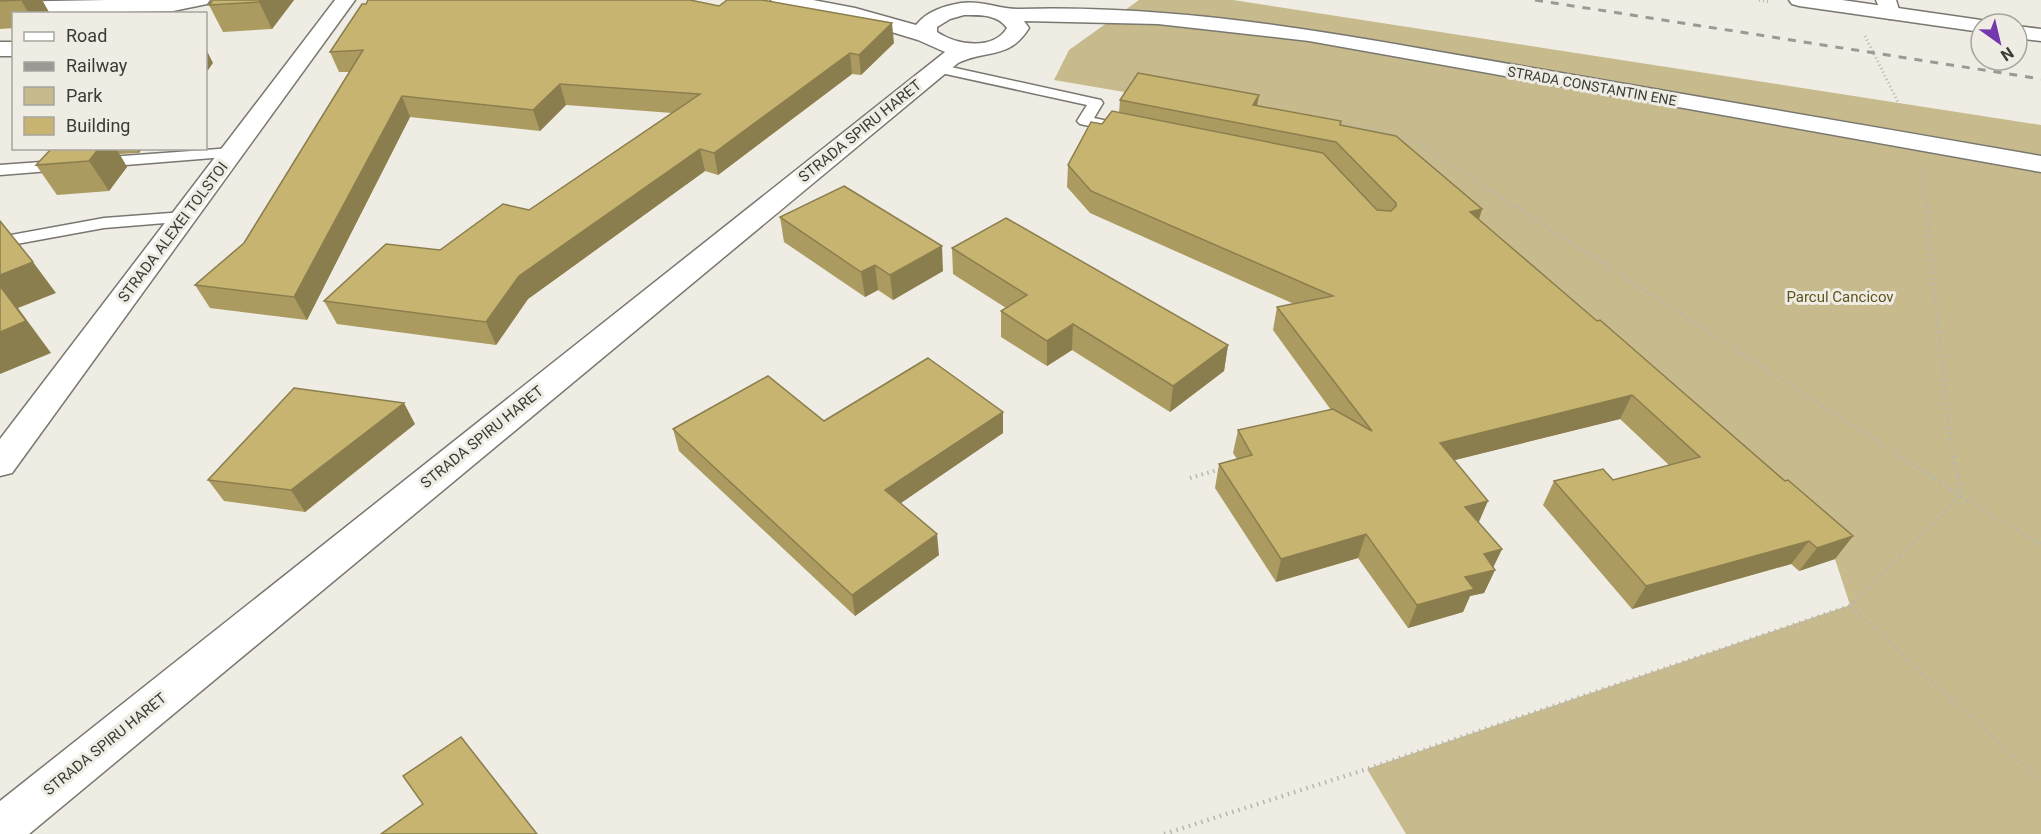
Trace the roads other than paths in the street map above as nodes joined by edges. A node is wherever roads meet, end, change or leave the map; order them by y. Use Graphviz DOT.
graph roads {
  1 [pos="200,0"];
  2 [pos="345,0"];
  3 [pos="781,0"];
  4 [pos="1800,0"];
  5 [pos="1888,6"];
  6 [pos="0,8"];
  7 [pos="946,12"];
  8 [pos="855,14"];
  9 [pos="1008,15"];
  10 [pos="1142,19"];
  11 [pos="1969,23"];
  12 [pos="927,35"];
  13 [pos="1016,35"];
  14 [pos="968,50"];
  15 [pos="937,68"];
  16 [pos="1142,132"];
  17 [pos="56,150"];
  18 [pos="232,153"];
  19 [pos="2041,164"];
  20 [pos="38,167"];
  21 [pos="0,170"];
  22 [pos="184,217"];
  23 [pos="0,242"];
  24 [pos="0,464"];
  25 [pos="0,829"];
  1 -- 6 [label="street"];
  2 -- 18 [label="street, STRADA ALEXEI TOLSTOI"];
  3 -- 8 [label="street"];
  4 -- 5 [label="street"];
  5 -- 11 [label="street"];
  7 -- 8 [label="street"];
  7 -- 9 [label="street, STRADA CONSTANTIN ENE"];
  7 -- 12 [label="street"];
  8 -- 12 [label="street"];
  9 -- 10 [label="street, STRADA CONSTANTIN ENE"];
  9 -- 13 [label="street"];
  10 -- 13 [label="street, STRADA CONSTANTIN ENE"];
  10 -- 19 [label="street, STRADA CONSTANTIN ENE"];
  12 -- 14 [label="street"];
  13 -- 14 [label="street, STRADA CONSTANTIN ENE"];
  14 -- 15 [label="street, STRADA SPIRU HARET"];
  15 -- 16 [label="lane"];
  15 -- 25 [label="street, STRADA SPIRU HARET"];
  17 -- 20 [label="lane"];
  18 -- 20 [label="lane"];
  18 -- 22 [label="street, STRADA ALEXEI TOLSTOI"];
  20 -- 21 [label="lane"];
  22 -- 23 [label="lane"];
  22 -- 24 [label="street, STRADA ALEXEI TOLSTOI"];
}
